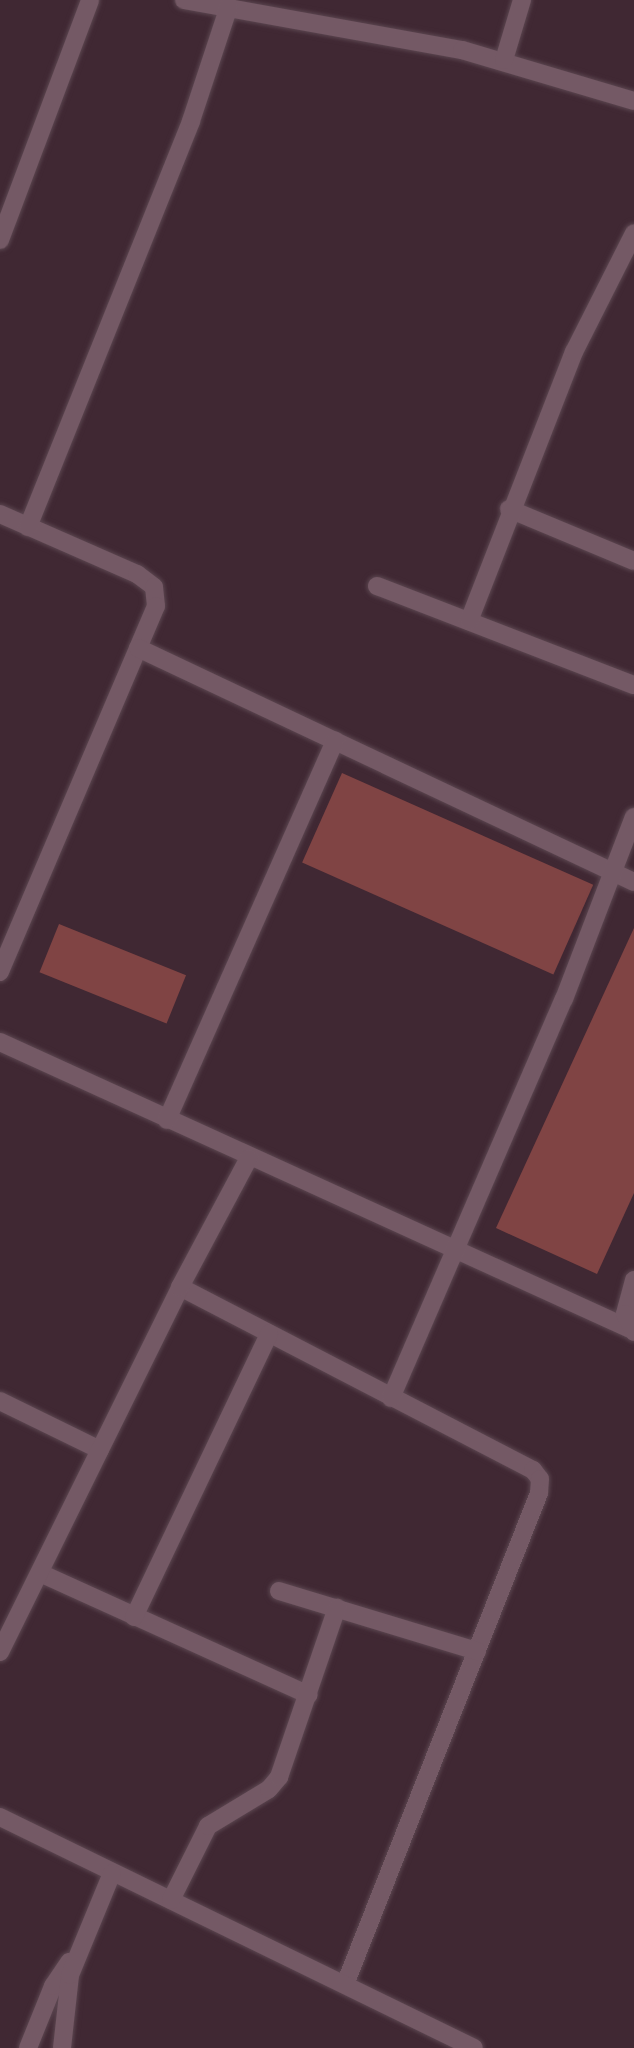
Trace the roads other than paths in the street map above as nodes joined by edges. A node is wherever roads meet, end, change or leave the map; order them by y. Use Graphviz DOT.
graph roads {
  1 [pos="90,0"];
  2 [pos="184,0"];
  3 [pos="522,0"];
  4 [pos="229,6"];
  5 [pos="504,60"];
  6 [pos="634,101"];
  7 [pos="634,233"];
  8 [pos="0,240"];
  9 [pos="509,509"];
  10 [pos="0,514"];
  11 [pos="28,527"];
  12 [pos="634,561"];
  13 [pos="377,586"];
  14 [pos="470,621"];
  15 [pos="138,648"];
  16 [pos="634,685"];
  17 [pos="335,741"];
  18 [pos="634,817"];
  19 [pos="612,873"];
  20 [pos="634,882"];
  21 [pos="0,972"];
  22 [pos="0,1042"];
  23 [pos="167,1120"];
  24 [pos="249,1158"];
  25 [pos="459,1249"];
  26 [pos="634,1280"];
  27 [pos="180,1287"];
  28 [pos="632,1330"];
  29 [pos="269,1334"];
  30 [pos="391,1398"];
  31 [pos="0,1401"];
  32 [pos="100,1450"];
  33 [pos="40,1574"];
  34 [pos="279,1591"];
  35 [pos="337,1608"];
  36 [pos="134,1617"];
  37 [pos="477,1651"];
  38 [pos="0,1652"];
  39 [pos="309,1695"];
  40 [pos="0,1817"];
  41 [pos="112,1873"];
  42 [pos="171,1900"];
  43 [pos="78,1951"];
  44 [pos="346,1982"];
  45 [pos="28,2048"];
  46 [pos="62,2048"];
  47 [pos="474,2048"];
  1 -- 8 [label="street"];
  2 -- 4 [label="street"];
  3 -- 5 [label="street"];
  4 -- 5 [label="street"];
  4 -- 11 [label="street"];
  5 -- 6 [label="street"];
  7 -- 9 [label="street"];
  9 -- 12 [label="street"];
  9 -- 14 [label="street"];
  10 -- 11 [label="street"];
  11 -- 15 [label="street"];
  13 -- 14 [label="street"];
  14 -- 16 [label="street"];
  15 -- 17 [label="street"];
  15 -- 21 [label="street"];
  17 -- 19 [label="street"];
  17 -- 23 [label="street"];
  18 -- 19 [label="street"];
  19 -- 20 [label="street"];
  19 -- 25 [label="street"];
  22 -- 23 [label="street"];
  23 -- 24 [label="street"];
  24 -- 25 [label="street"];
  24 -- 27 [label="street"];
  25 -- 28 [label="street"];
  25 -- 30 [label="street"];
  26 -- 28 [label="street"];
  27 -- 29 [label="street"];
  27 -- 32 [label="street"];
  29 -- 30 [label="street"];
  29 -- 36 [label="street"];
  30 -- 37 [label="street"];
  31 -- 32 [label="street"];
  32 -- 33 [label="street"];
  33 -- 36 [label="street"];
  33 -- 38 [label="street"];
  34 -- 35 [label="street"];
  35 -- 37 [label="street"];
  35 -- 39 [label="street"];
  36 -- 39 [label="street"];
  37 -- 44 [label="street"];
  39 -- 42 [label="street"];
  40 -- 41 [label="street"];
  41 -- 42 [label="street"];
  41 -- 43 [label="street"];
  42 -- 44 [label="street"];
  43 -- 45 [label="street"];
  43 -- 46 [label="street"];
  44 -- 47 [label="street"];
}
